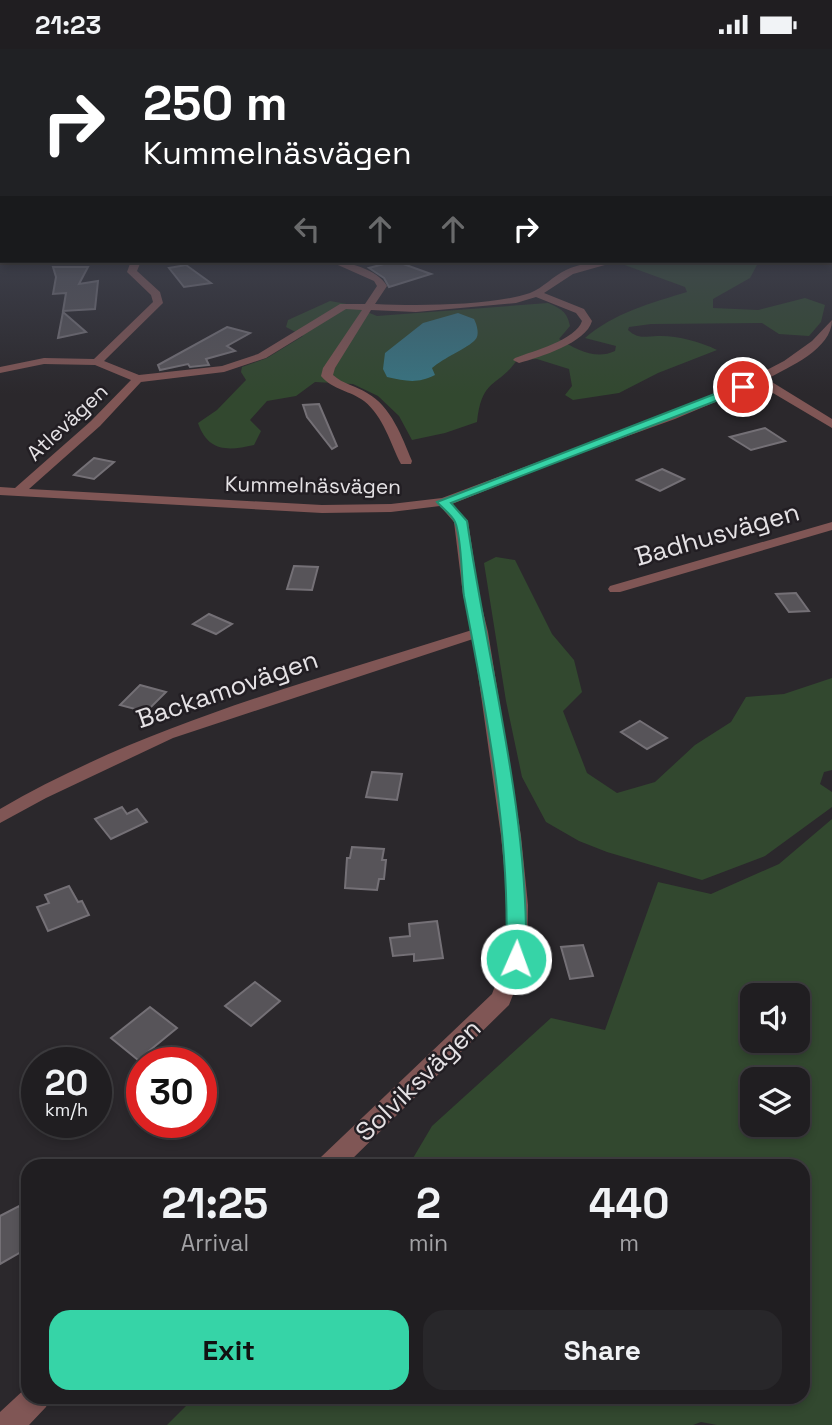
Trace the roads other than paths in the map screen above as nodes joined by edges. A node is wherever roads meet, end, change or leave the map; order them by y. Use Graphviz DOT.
graph roads {
  1 [pos="134,266"];
  2 [pos="347,266"];
  3 [pos="591,266"];
  4 [pos="537,295"];
  5 [pos="371,307"];
  6 [pos="832,323"];
  7 [pos="519,360"];
  8 [pos="97,362"];
  9 [pos="0,370"];
  10 [pos="138,379"];
  11 [pos="758,379"];
  12 [pos="832,424"];
  13 [pos="406,461"];
  14 [pos="0,491"];
  15 [pos="19,491"];
  16 [pos="443,502"];
  17 [pos="832,526"];
  18 [pos="615,589"];
  19 [pos="480,632"];
  20 [pos="0,817"];
  21 [pos="336,1159"];
  22 [pos="29,1404"];
  23 [pos="8,1425"];
  1 -- 8 [label="street"];
  2 -- 5 [label="street"];
  3 -- 4 [label="street"];
  4 -- 5 [label="street"];
  4 -- 7 [label="street"];
  5 -- 10 [label="street"];
  5 -- 13 [label="street"];
  6 -- 11 [label="street, Kummelnäsvägen"];
  8 -- 9 [label="street"];
  8 -- 10 [label="street"];
  10 -- 15 [label="street, Atlevägen"];
  11 -- 12 [label="street"];
  11 -- 16 [label="street, Kummelnäsvägen"];
  14 -- 15 [label="street, Kummelnäsvägen"];
  15 -- 16 [label="street, Kummelnäsvägen"];
  16 -- 19 [label="street, Solviksvägen"];
  17 -- 18 [label="street, Badhusvägen"];
  19 -- 20 [label="street, Backamovägen"];
  19 -- 21 [label="street, Solviksvägen"];
  22 -- 23 [label="street"];
}
